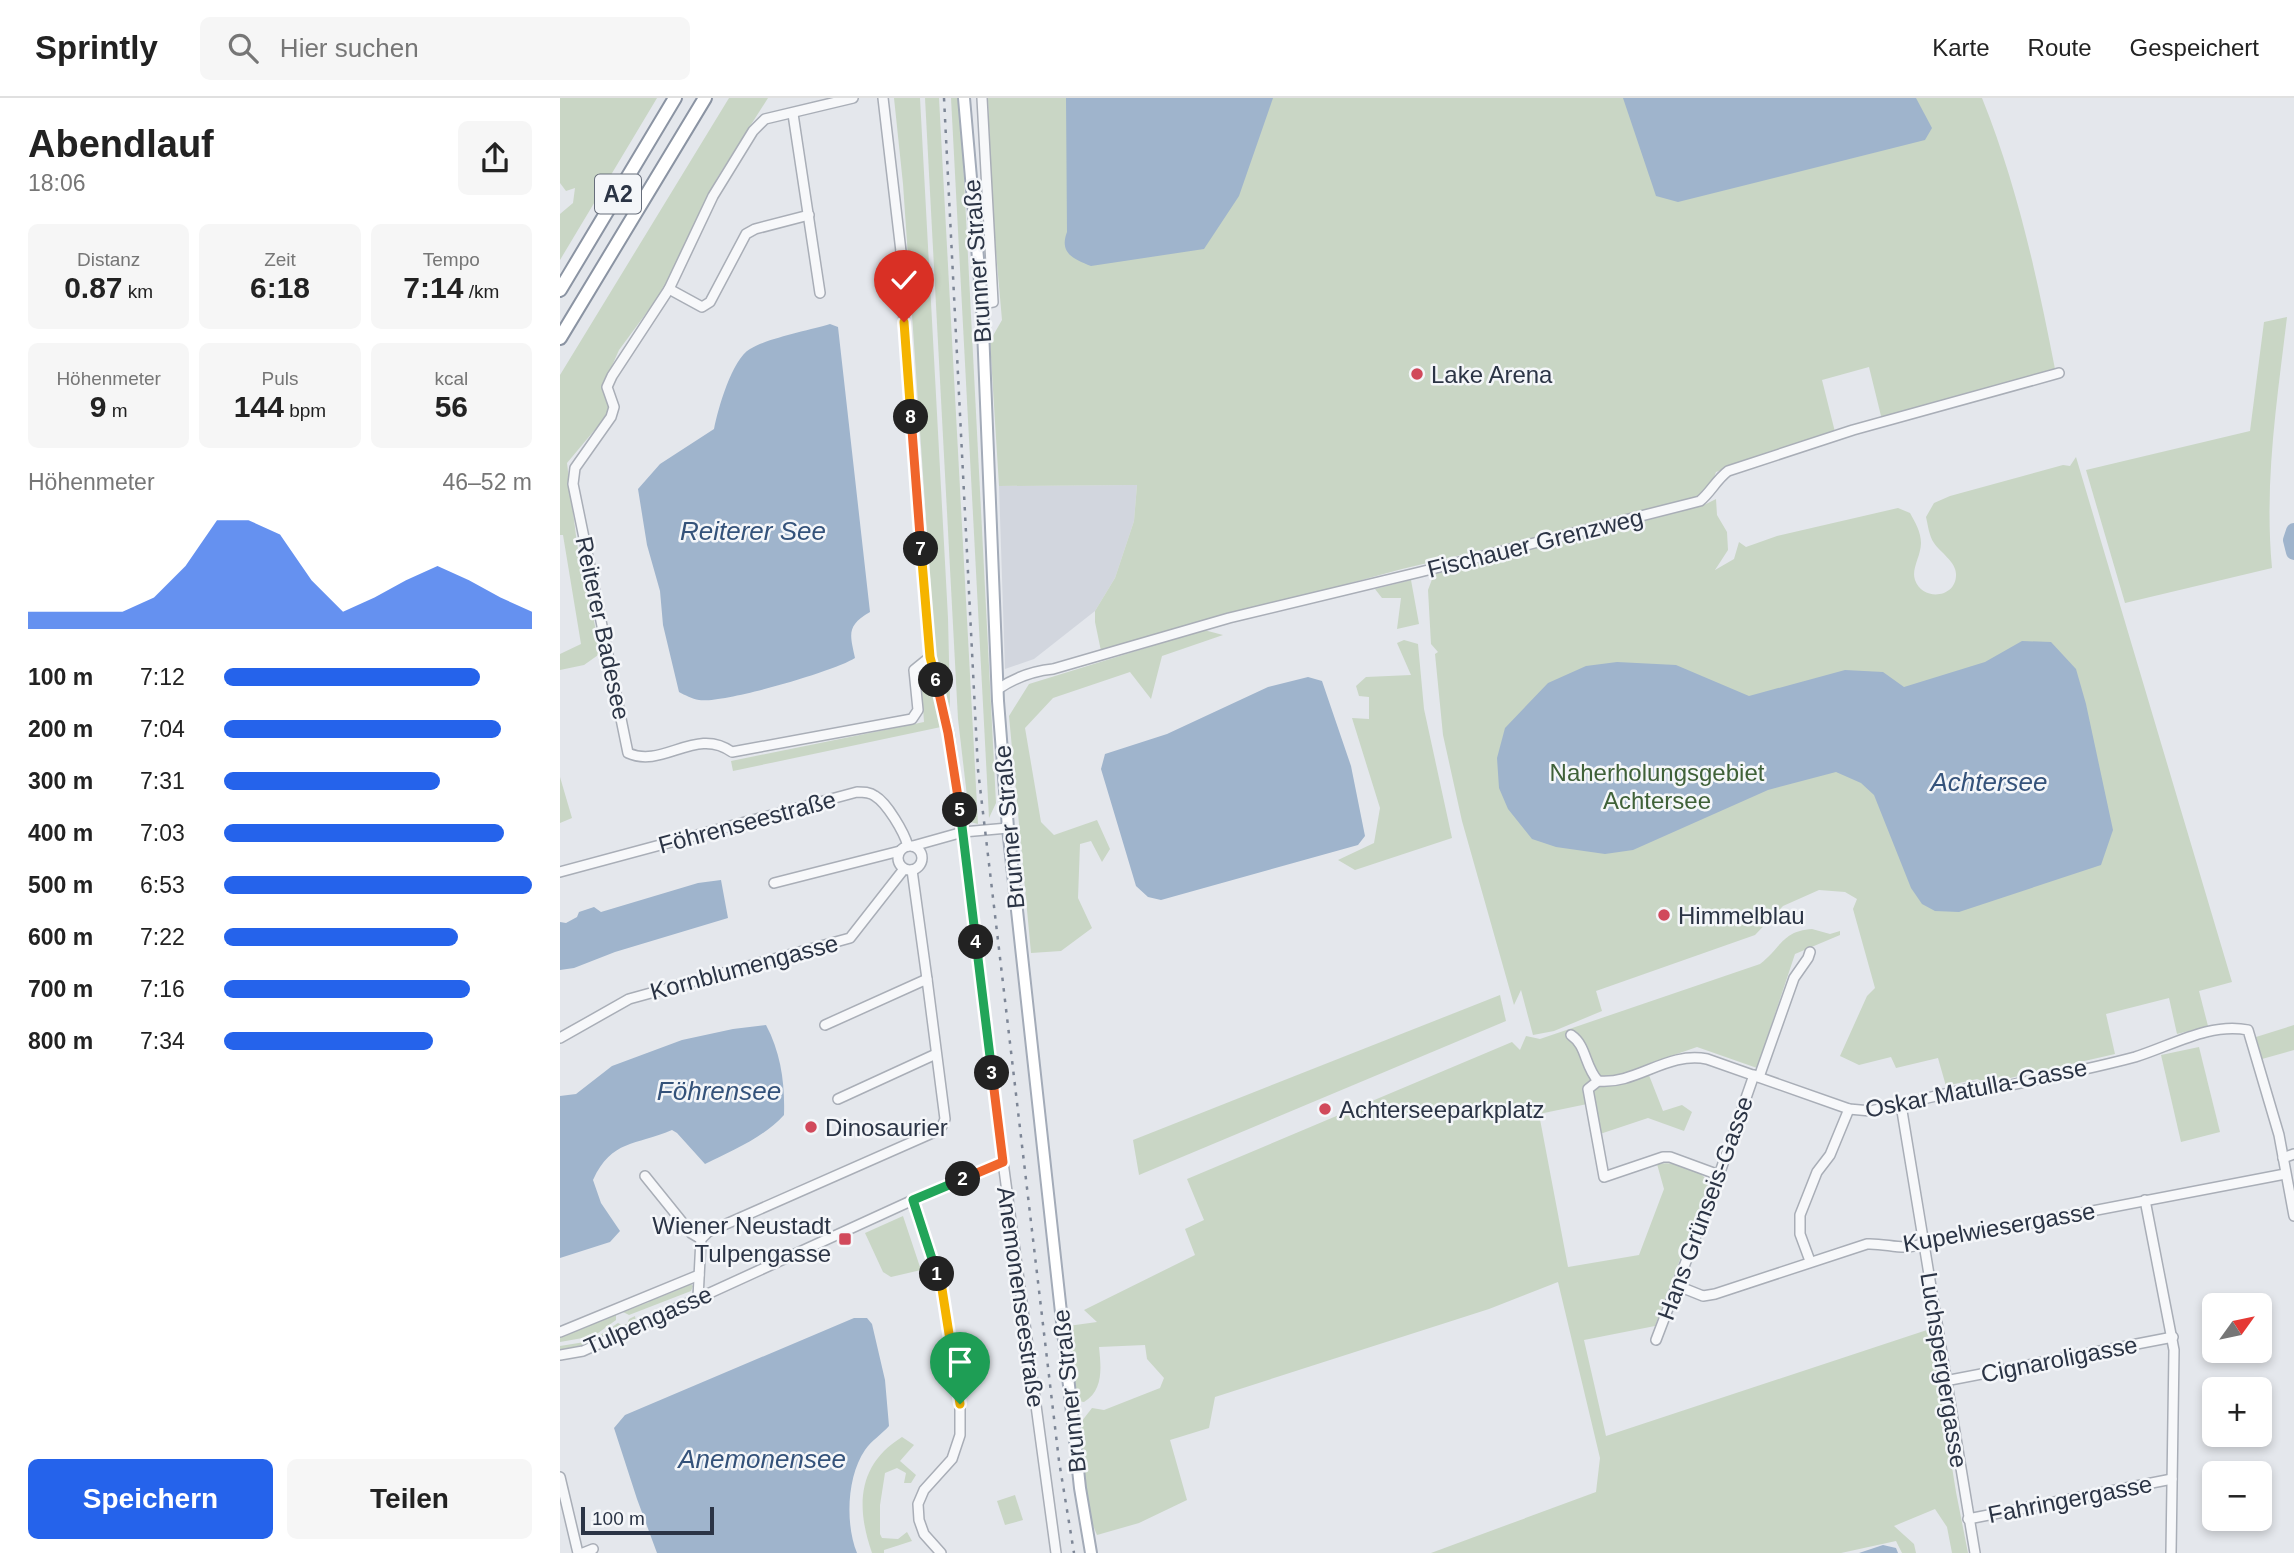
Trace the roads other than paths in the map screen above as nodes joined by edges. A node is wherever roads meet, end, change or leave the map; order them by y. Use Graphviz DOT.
graph roads {
  1 [pos="675,98"];
  2 [pos="705,98"];
  3 [pos="853,98"];
  4 [pos="883,98"];
  5 [pos="964,98"];
  6 [pos="982,98"];
  7 [pos="793,114"];
  8 [pos="809,215"];
  9 [pos="669,289"];
  10 [pos="560,290"];
  11 [pos="820,293"];
  12 [pos="982,304"];
  13 [pos="560,338"];
  14 [pos="2059,373"];
  15 [pos="930,657"];
  16 [pos="998,689"];
  17 [pos="1008,828"];
  18 [pos="963,832"];
  19 [pos="940,839"];
  20 [pos="907,847"];
  21 [pos="922,860"];
  22 [pos="908,869"];
  23 [pos="560,872"];
  24 [pos="774,883"];
  25 [pos="1810,952"];
  26 [pos="927,979"];
  27 [pos="825,1026"];
  28 [pos="1571,1035"];
  29 [pos="560,1038"];
  30 [pos="936,1054"];
  31 [pos="1756,1076"];
  32 [pos="1598,1081"];
  33 [pos="838,1099"];
  34 [pos="1901,1105"];
  35 [pos="1849,1109"];
  36 [pos="2294,1154"];
  37 [pos="2283,1158"];
  38 [pos="1003,1162"];
  39 [pos="2286,1174"];
  40 [pos="1719,1175"];
  41 [pos="645,1176"];
  42 [pos="913,1200"];
  43 [pos="2145,1200"];
  44 [pos="2294,1216"];
  45 [pos="701,1239"];
  46 [pos="1925,1243"];
  47 [pos="1811,1262"];
  48 [pos="699,1275"];
  49 [pos="1678,1286"];
  50 [pos="698,1298"];
  51 [pos="560,1332"];
  52 [pos="2173,1337"];
  53 [pos="1656,1340"];
  54 [pos="560,1355"];
  55 [pos="1945,1381"];
  56 [pos="560,1477"];
  57 [pos="2172,1479"];
  58 [pos="1968,1518"];
  59 [pos="578,1553"];
  60 [pos="941,1553"];
  61 [pos="1056,1553"];
  62 [pos="1091,1553"];
  63 [pos="1975,1553"];
  64 [pos="2172,1553"];
  1 -- 10 [label="highway, A2"];
  2 -- 13 [label="highway, A2"];
  3 -- 7 [label="street, Reiterer Badesee"];
  4 -- 15 [label="street"];
  5 -- 12 [label="main road, Brunner Straße"];
  6 -- 12 [label="street"];
  7 -- 8 [label="street"];
  7 -- 9 [label="street, Reiterer Badesee"];
  8 -- 9 [label="street"];
  8 -- 11 [label="street"];
  9 -- 15 [label="street, Reiterer Badesee"];
  12 -- 16 [label="main road, Brunner Straße"];
  14 -- 16 [label="street, Fischauer Grenzweg"];
  15 -- 18 [label="street"];
  16 -- 17 [label="main road, Brunner Straße"];
  17 -- 18 [label="street"];
  17 -- 62 [label="main road, Brunner Straße"];
  18 -- 19 [label="street"];
  18 -- 38 [label="street, Anemonenseestraße"];
  19 -- 20 [label="street"];
  19 -- 21 [label="street"];
  20 -- 21 [label="street"];
  20 -- 22 [label="street"];
  20 -- 23 [label="street, Föhrenseestraße"];
  20 -- 24 [label="street"];
  21 -- 22 [label="street"];
  22 -- 26 [label="street"];
  22 -- 29 [label="street, Kornblumengasse"];
  25 -- 31 [label="street, Hans Grünseis-Gasse"];
  26 -- 27 [label="street"];
  26 -- 30 [label="street"];
  28 -- 32 [label="street"];
  30 -- 33 [label="street"];
  30 -- 45 [label="street"];
  31 -- 32 [label="street, Oskar Matulla-Gasse"];
  31 -- 35 [label="street, Oskar Matulla-Gasse"];
  31 -- 40 [label="street, Hans Grünseis-Gasse"];
  32 -- 40 [label="street, Oskar Matulla-Gasse"];
  34 -- 35 [label="street, Oskar Matulla-Gasse"];
  34 -- 37 [label="street, Oskar Matulla-Gasse"];
  34 -- 46 [label="street, Luchspergergasse"];
  35 -- 47 [label="street"];
  36 -- 37 [label="street"];
  37 -- 39 [label="street"];
  38 -- 42 [label="street, Tulpengasse"];
  38 -- 61 [label="street, Anemonenseestraße"];
  39 -- 43 [label="street, Kupelwiesergasse"];
  39 -- 44 [label="street"];
  40 -- 49 [label="street, Hans Grünseis-Gasse"];
  41 -- 45 [label="street"];
  42 -- 50 [label="street, Tulpengasse"];
  42 -- 60 [label="street"];
  43 -- 46 [label="street, Kupelwiesergasse"];
  43 -- 52 [label="street"];
  45 -- 48 [label="street"];
  46 -- 47 [label="street, Kupelwiesergasse"];
  46 -- 55 [label="street, Luchspergergasse"];
  47 -- 49 [label="street, Kupelwiesergasse"];
  48 -- 50 [label="street"];
  48 -- 51 [label="street, Tulpengasse"];
  49 -- 53 [label="street, Hans Grünseis-Gasse"];
  50 -- 54 [label="street, Tulpengasse"];
  52 -- 55 [label="street, Cignaroligasse"];
  52 -- 57 [label="street"];
  55 -- 58 [label="street, Luchspergergasse"];
  56 -- 59 [label="street"];
  57 -- 58 [label="street, Fahringergasse"];
  57 -- 64 [label="street"];
  58 -- 63 [label="street, Luchspergergasse"];
}
